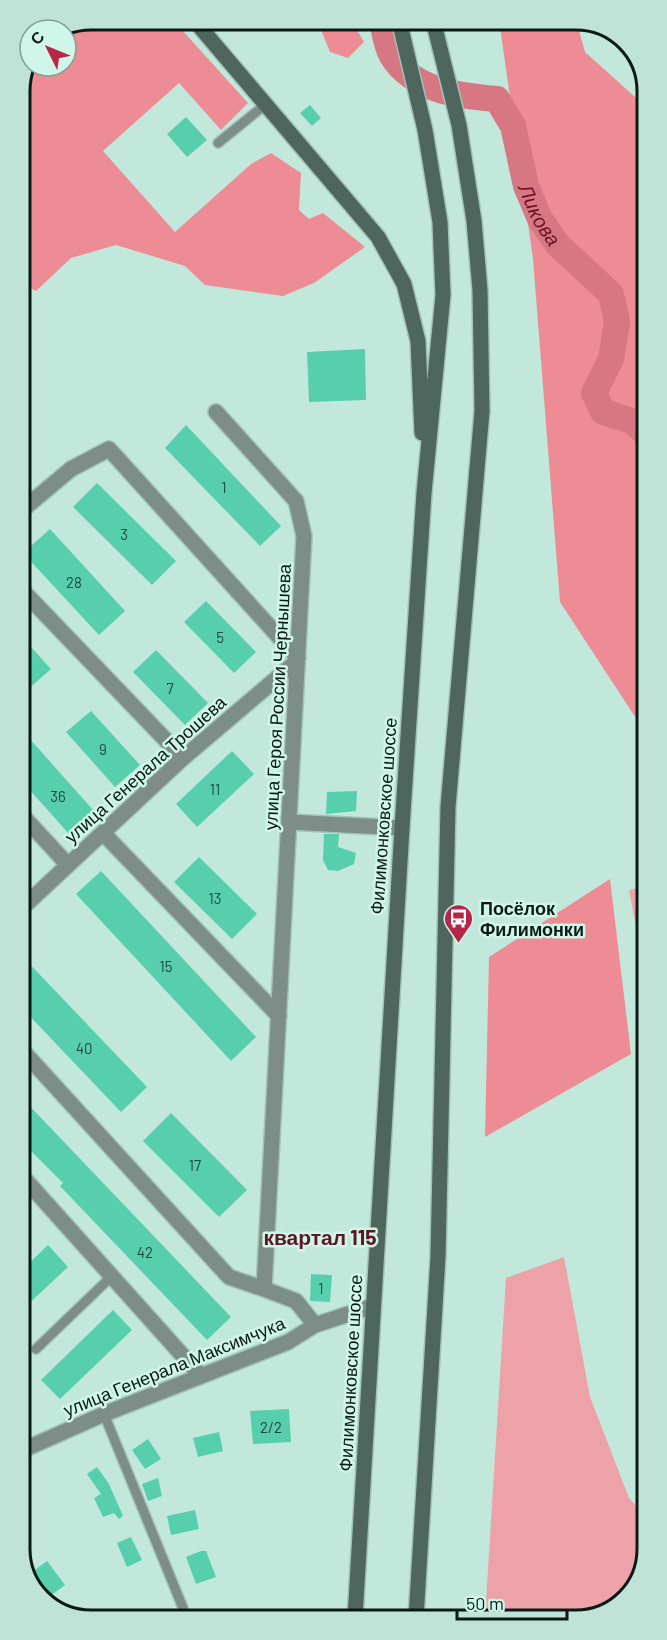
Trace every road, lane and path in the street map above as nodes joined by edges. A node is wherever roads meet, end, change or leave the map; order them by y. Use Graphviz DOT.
graph roads {
  1 [pos="203,30"];
  2 [pos="401,30"];
  3 [pos="435,30"];
  4 [pos="266,104"];
  5 [pos="218,143"];
  6 [pos="216,412"];
  7 [pos="424,493"];
  8 [pos="30,503"];
  9 [pos="30,597"];
  10 [pos="297,660"];
  11 [pos="183,758"];
  12 [pos="289,822"];
  13 [pos="30,824"];
  14 [pos="402,828"];
  15 [pos="103,832"];
  16 [pos="68,865"];
  17 [pos="30,901"];
  18 [pos="279,1016"];
  19 [pos="30,1059"];
  20 [pos="30,1185"];
  21 [pos="113,1275"];
  22 [pos="264,1289"];
  23 [pos="373,1306"];
  24 [pos="315,1325"];
  25 [pos="36,1349"];
  26 [pos="201,1376"];
  27 [pos="104,1414"];
  28 [pos="30,1447"];
  29 [pos="183,1608"];
  30 [pos="355,1610"];
  31 [pos="416,1610"];
  1 -- 4 [label="main road"];
  2 -- 7 [label="main road, Филимонковское шоссе"];
  3 -- 31 [label="main road"];
  4 -- 5 [label="lane"];
  4 -- 7 [label="main road"];
  6 -- 10 [label="street, улица Героя России Чернышева"];
  7 -- 14 [label="main road, Филимонковское шоссе"];
  8 -- 10 [label="street"];
  9 -- 11 [label="street"];
  10 -- 11 [label="street, улица Генерала Трошева"];
  10 -- 12 [label="street, улица Героя России Чернышева"];
  11 -- 15 [label="street, улица Генерала Трошева"];
  12 -- 14 [label="street"];
  12 -- 18 [label="street, улица Героя России Чернышева"];
  13 -- 16 [label="street"];
  14 -- 23 [label="main road, Филимонковское шоссе"];
  15 -- 16 [label="street, улица Генерала Трошева"];
  15 -- 18 [label="street"];
  16 -- 17 [label="street, улица Генерала Трошева"];
  18 -- 22 [label="street, улица Героя России Чернышева"];
  19 -- 22 [label="street"];
  20 -- 21 [label="street"];
  21 -- 25 [label="lane"];
  21 -- 26 [label="street"];
  22 -- 24 [label="street"];
  23 -- 24 [label="street, улица Генерала Максимчука"];
  23 -- 30 [label="main road, Филимонковское шоссе"];
  24 -- 26 [label="street, улица Генерала Максимчука"];
  26 -- 27 [label="street, улица Генерала Максимчука"];
  27 -- 28 [label="street, улица Генерала Максимчука"];
  27 -- 29 [label="lane"];
}
